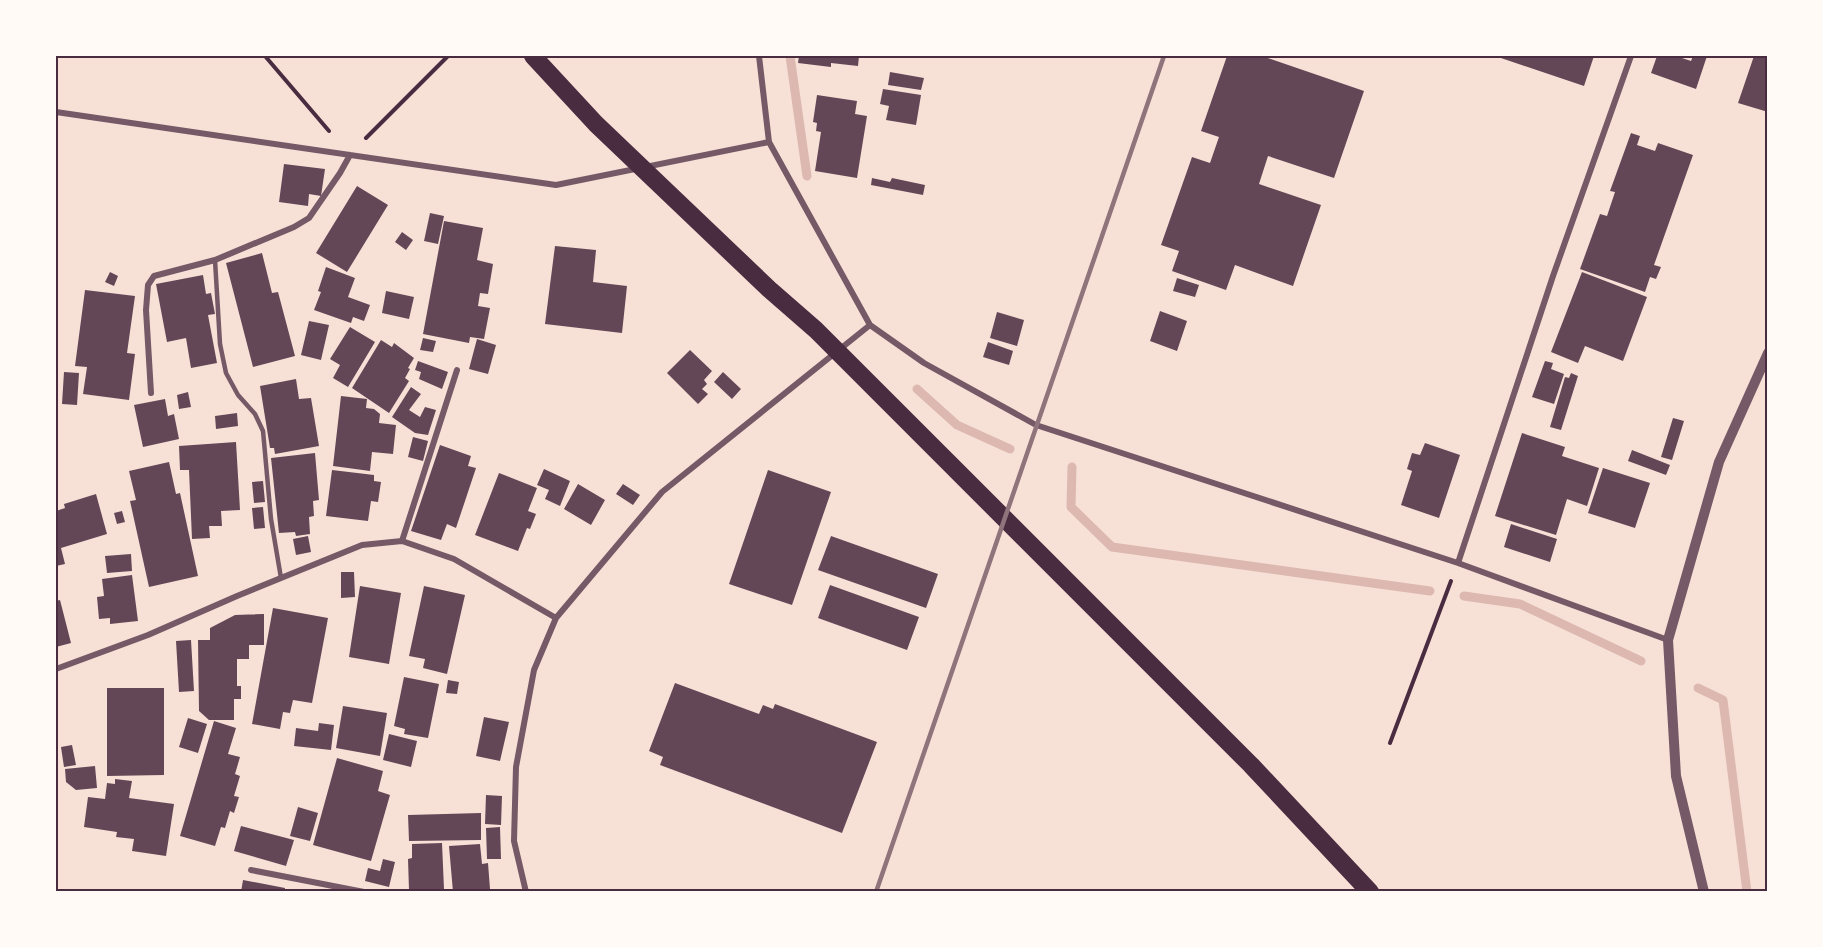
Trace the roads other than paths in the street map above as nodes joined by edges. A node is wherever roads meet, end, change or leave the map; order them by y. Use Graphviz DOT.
graph roads {
  1 [pos="533,56"];
  2 [pos="759,56"];
  3 [pos="1631,56"];
  4 [pos="56,112"];
  5 [pos="769,142"];
  6 [pos="350,155"];
  7 [pos="215,260"];
  8 [pos="870,325"];
  9 [pos="1767,353"];
  10 [pos="457,369"];
  11 [pos="151,393"];
  12 [pos="402,541"];
  13 [pos="1458,563"];
  14 [pos="281,578"];
  15 [pos="556,618"];
  16 [pos="1668,640"];
  17 [pos="56,669"];
  18 [pos="251,870"];
  19 [pos="364,891"];
  20 [pos="526,891"];
  21 [pos="1370,891"];
  22 [pos="1704,891"];
  1 -- 21 [label="highway"];
  2 -- 5 [label="street"];
  3 -- 13 [label="street"];
  4 -- 6 [label="street"];
  5 -- 6 [label="street"];
  5 -- 8 [label="street"];
  6 -- 7 [label="street"];
  7 -- 11 [label="street"];
  7 -- 14 [label="lane"];
  8 -- 13 [label="street"];
  8 -- 15 [label="street"];
  9 -- 16 [label="street"];
  10 -- 12 [label="street"];
  12 -- 14 [label="street"];
  12 -- 15 [label="street"];
  13 -- 16 [label="street"];
  14 -- 17 [label="street"];
  15 -- 20 [label="street"];
  16 -- 22 [label="street"];
  18 -- 19 [label="street"];
}
